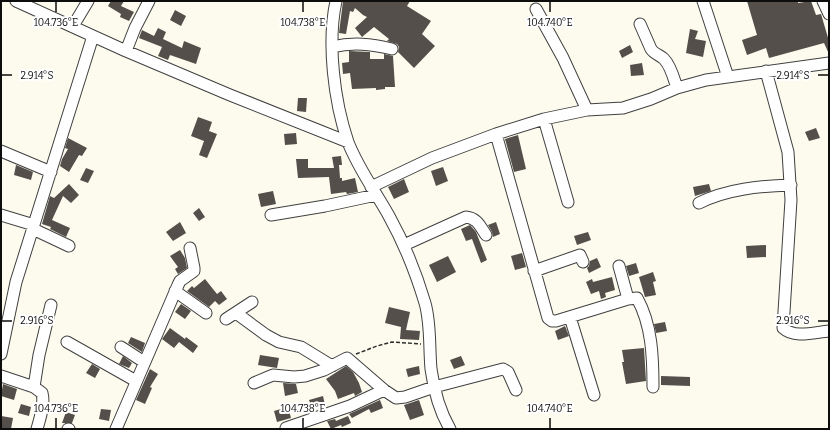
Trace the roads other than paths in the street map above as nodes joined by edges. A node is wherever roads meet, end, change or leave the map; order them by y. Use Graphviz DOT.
graph roads {
  1 [pos="16,1"];
  2 [pos="88,1"];
  3 [pos="149,1"];
  4 [pos="336,1"];
  5 [pos="703,1"];
  6 [pos="823,1"];
  7 [pos="536,9"];
  8 [pos="829,14"];
  9 [pos="640,24"];
  10 [pos="73,26"];
  11 [pos="93,36"];
  12 [pos="332,47"];
  13 [pos="392,50"];
  14 [pos="126,51"];
  15 [pos="829,63"];
  16 [pos="766,71"];
  17 [pos="728,77"];
  18 [pos="678,88"];
  19 [pos="587,110"];
  20 [pos="544,119"];
  21 [pos="496,134"];
  22 [pos="348,142"];
  23 [pos="1,151"];
  24 [pos="51,172"];
  25 [pos="791,185"];
  26 [pos="373,191"];
  27 [pos="568,202"];
  28 [pos="699,203"];
  29 [pos="1,215"];
  30 [pos="271,215"];
  31 [pos="33,227"];
  32 [pos="486,235"];
  33 [pos="404,245"];
  34 [pos="68,246"];
  35 [pos="190,248"];
  36 [pos="583,262"];
  37 [pos="619,266"];
  38 [pos="534,271"];
  39 [pos="175,291"];
  40 [pos="628,299"];
  41 [pos="252,302"];
  42 [pos="51,305"];
  43 [pos="206,312"];
  44 [pos="570,317"];
  45 [pos="829,330"];
  46 [pos="67,342"];
  47 [pos="121,347"];
  48 [pos="1,354"];
  49 [pos="144,362"];
  50 [pos="332,366"];
  51 [pos="1,376"];
  52 [pos="136,381"];
  53 [pos="254,383"];
  54 [pos="34,387"];
  55 [pos="434,387"];
  56 [pos="653,387"];
  57 [pos="384,390"];
  58 [pos="516,390"];
  59 [pos="594,395"];
  60 [pos="286,428"];
  61 [pos="37,429"];
  62 [pos="116,429"];
  63 [pos="450,429"];
  1 -- 10 [label="street"];
  2 -- 10 [label="street"];
  3 -- 14 [label="street"];
  4 -- 12 [label="street"];
  5 -- 17 [label="street"];
  6 -- 8 [label="street"];
  7 -- 19 [label="street"];
  9 -- 18 [label="street"];
  10 -- 11 [label="street"];
  11 -- 14 [label="street"];
  11 -- 24 [label="street"];
  12 -- 13 [label="street"];
  12 -- 22 [label="street"];
  14 -- 22 [label="street"];
  15 -- 16 [label="street"];
  16 -- 17 [label="street"];
  16 -- 25 [label="street"];
  17 -- 18 [label="street"];
  18 -- 19 [label="street"];
  19 -- 20 [label="street"];
  20 -- 21 [label="street"];
  20 -- 27 [label="street"];
  21 -- 26 [label="street"];
  21 -- 38 [label="street"];
  22 -- 26 [label="street"];
  23 -- 24 [label="street"];
  24 -- 31 [label="street"];
  25 -- 28 [label="street"];
  25 -- 45 [label="street"];
  26 -- 30 [label="street"];
  26 -- 33 [label="street"];
  29 -- 31 [label="street"];
  31 -- 34 [label="street"];
  31 -- 48 [label="street"];
  32 -- 33 [label="street"];
  33 -- 55 [label="street"];
  35 -- 39 [label="street"];
  36 -- 38 [label="street"];
  37 -- 40 [label="street"];
  38 -- 44 [label="street"];
  39 -- 43 [label="street"];
  39 -- 49 [label="street"];
  40 -- 44 [label="street"];
  40 -- 56 [label="street"];
  41 -- 50 [label="street"];
  42 -- 54 [label="street"];
  44 -- 59 [label="street"];
  46 -- 52 [label="street"];
  47 -- 49 [label="street"];
  49 -- 52 [label="street"];
  50 -- 53 [label="street"];
  50 -- 57 [label="street"];
  51 -- 54 [label="street"];
  52 -- 62 [label="street"];
  54 -- 61 [label="street"];
  55 -- 57 [label="street"];
  55 -- 58 [label="street"];
  55 -- 63 [label="street"];
  57 -- 60 [label="street"];
}
